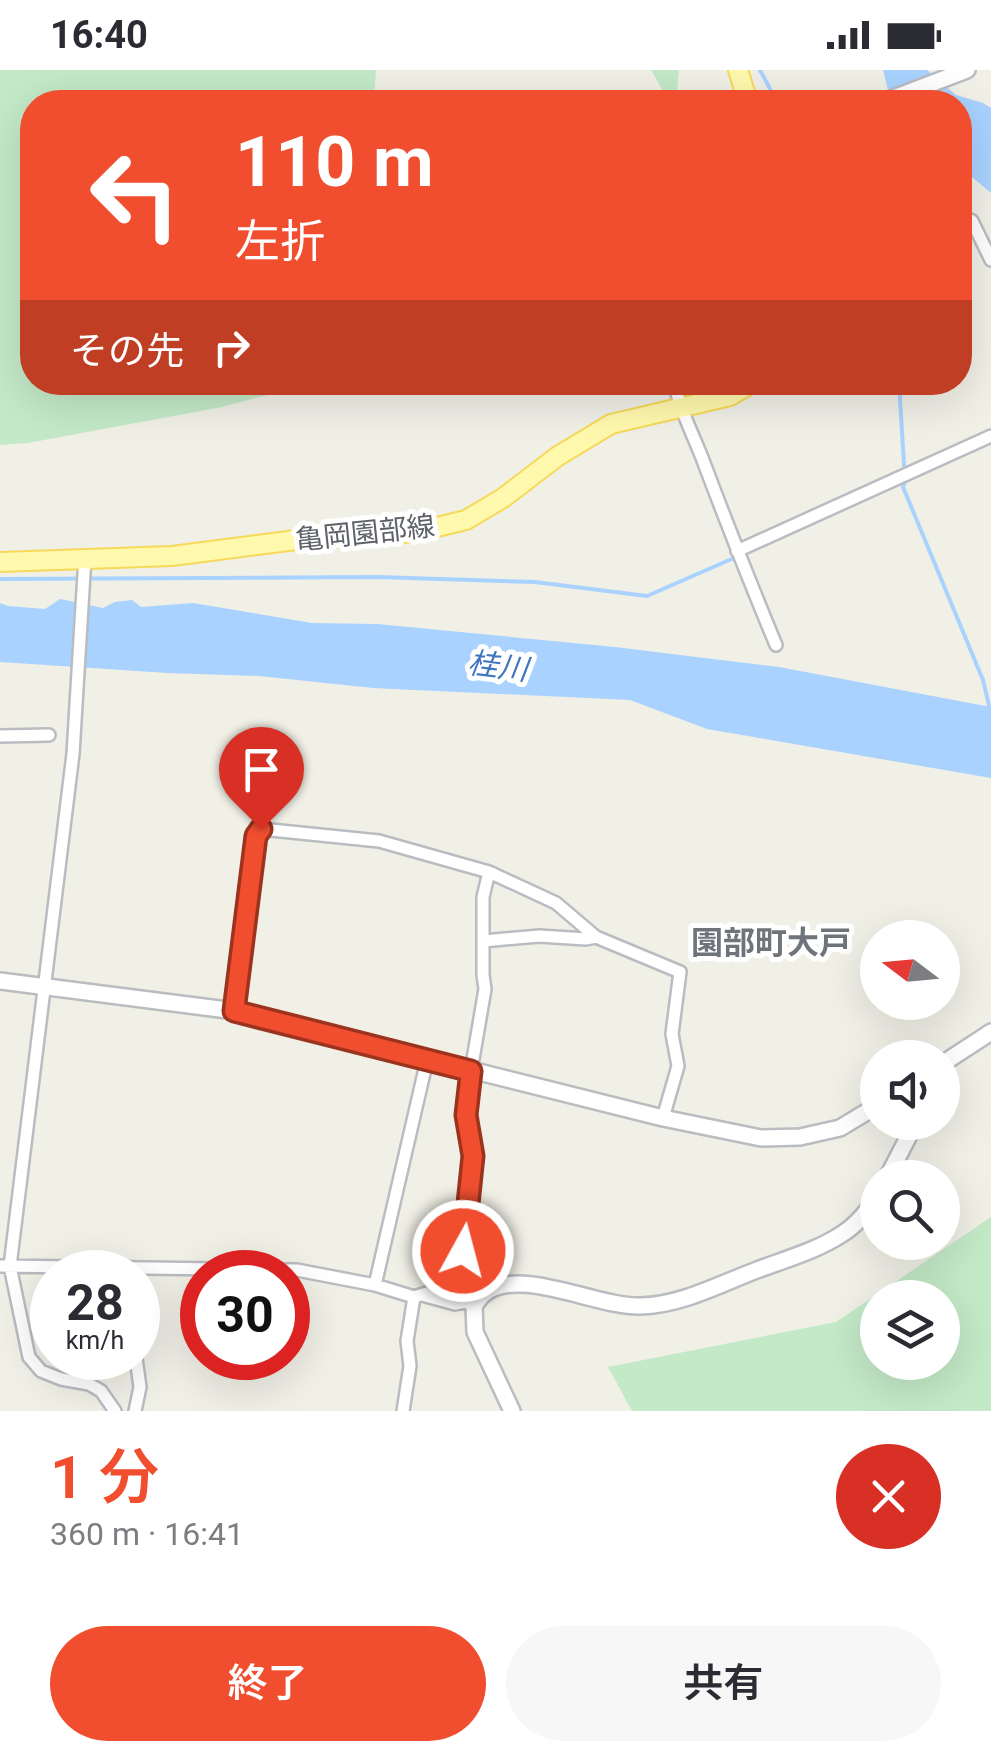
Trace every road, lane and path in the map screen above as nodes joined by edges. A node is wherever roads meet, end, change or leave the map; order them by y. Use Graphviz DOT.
graph roads {
  1 [pos="967,70"];
  2 [pos="914,90"];
  3 [pos="972,220"];
  4 [pos="991,260"];
  5 [pos="676,395"];
  6 [pos="732,395"];
  7 [pos="679,408"];
  8 [pos="991,436"];
  9 [pos="737,551"];
  10 [pos="85,560"];
  11 [pos="0,562"];
  12 [pos="776,645"];
  13 [pos="50,735"];
  14 [pos="0,736"];
  15 [pos="489,872"];
  16 [pos="596,937"];
  17 [pos="483,941"];
  18 [pos="0,981"];
  19 [pos="45,987"];
  20 [pos="234,1011"];
  21 [pos="991,1032"];
  22 [pos="960,1052"];
  23 [pos="427,1060"];
  24 [pos="471,1071"];
  25 [pos="860,1116"];
  26 [pos="664,1118"];
  27 [pos="860,1220"];
  28 [pos="5,1266"];
  29 [pos="30,1267"];
  30 [pos="455,1267"];
  31 [pos="160,1270"];
  32 [pos="375,1286"];
  33 [pos="418,1296"];
  34 [pos="470,1304"];
  35 [pos="139,1380"];
  36 [pos="114,1411"];
  37 [pos="135,1411"];
  38 [pos="403,1411"];
  39 [pos="512,1411"];
  1 -- 2 [label="street"];
  3 -- 4 [label="street"];
  5 -- 7 [label="street"];
  6 -- 7 [label="main road, 亀岡園部線"];
  7 -- 9 [label="street"];
  7 -- 10 [label="main road, 亀岡園部線"];
  8 -- 9 [label="street"];
  9 -- 12 [label="street"];
  10 -- 11 [label="main road, 亀岡園部線"];
  10 -- 19 [label="street"];
  13 -- 14 [label="street"];
  15 -- 16 [label="street"];
  15 -- 17 [label="street"];
  15 -- 20 [label="street"];
  16 -- 17 [label="street"];
  16 -- 26 [label="street"];
  17 -- 24 [label="street"];
  18 -- 19 [label="street"];
  19 -- 20 [label="street"];
  19 -- 28 [label="street"];
  20 -- 23 [label="street"];
  21 -- 22 [label="street"];
  23 -- 24 [label="street"];
  23 -- 32 [label="street"];
  24 -- 26 [label="street"];
  24 -- 30 [label="street"];
  25 -- 26 [label="street"];
  27 -- 34 [label="street"];
  28 -- 29 [label="street"];
  28 -- 36 [label="street"];
  30 -- 33 [label="street"];
  30 -- 34 [label="street"];
  31 -- 32 [label="street"];
  32 -- 33 [label="street"];
  33 -- 34 [label="street"];
  33 -- 38 [label="street"];
  34 -- 39 [label="street"];
  35 -- 37 [label="street"];
}
